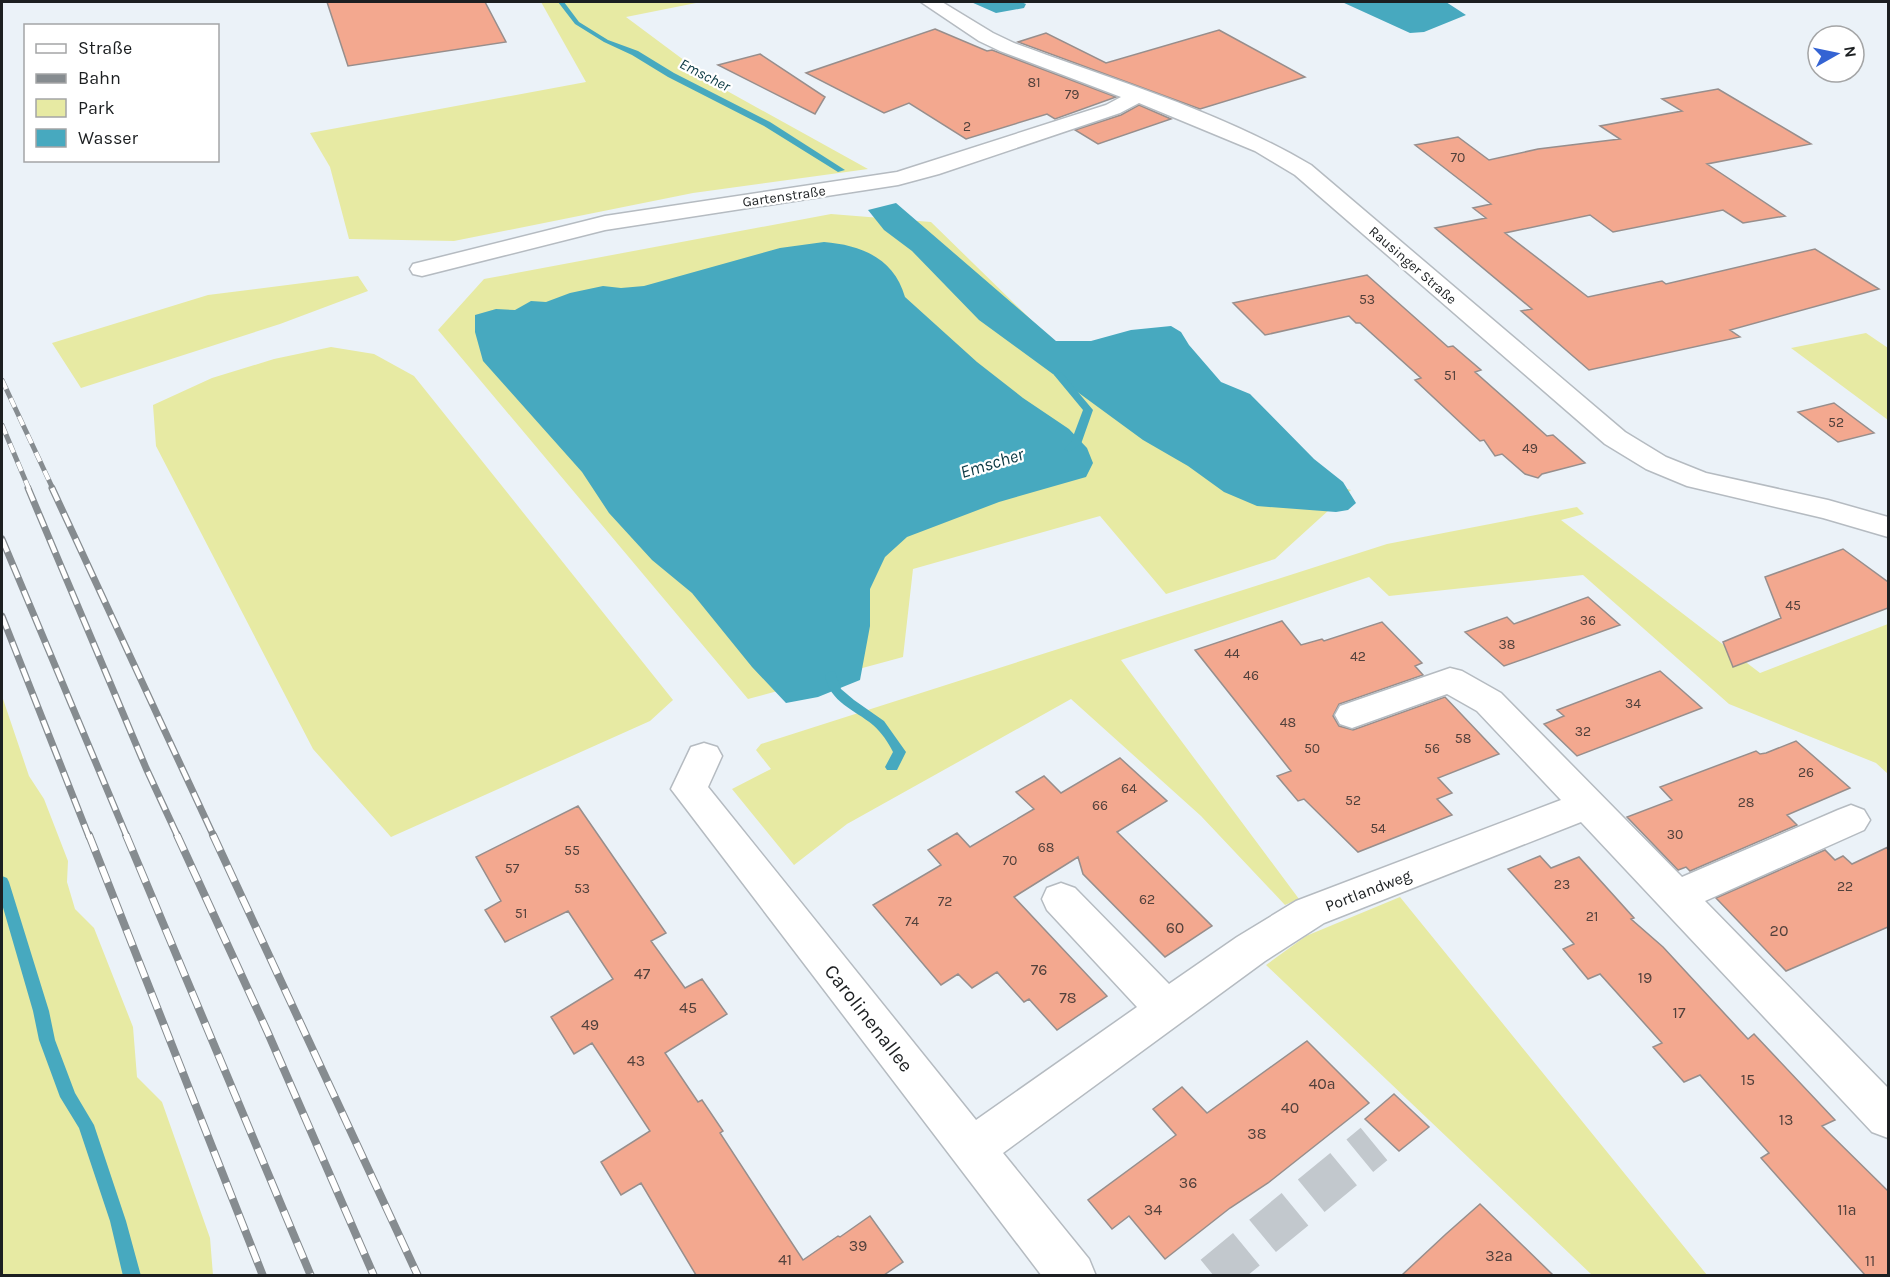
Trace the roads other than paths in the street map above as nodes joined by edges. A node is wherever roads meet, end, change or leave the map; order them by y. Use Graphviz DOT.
graph roads {
  1 [pos="930,2"];
  2 [pos="1138,96"];
  3 [pos="422,269"];
  4 [pos="1888,527"];
  5 [pos="1352,715"];
  6 [pos="704,756"];
  7 [pos="1587,805"];
  8 [pos="1851,820"];
  9 [pos="1676,897"];
  10 [pos="1061,899"];
  11 [pos="1167,1010"];
  12 [pos="1888,1119"];
  13 [pos="973,1148"];
  14 [pos="1072,1275"];
  1 -- 2 [label="street, Rausinger Straße"];
  2 -- 3 [label="street, Gartenstraße"];
  2 -- 4 [label="street, Rausinger Straße"];
  5 -- 7 [label="street"];
  6 -- 13 [label="street, Carolinenallee"];
  7 -- 9 [label="street"];
  7 -- 11 [label="street, Portlandweg"];
  8 -- 9 [label="street"];
  9 -- 12 [label="street"];
  10 -- 11 [label="street"];
  11 -- 13 [label="street, Portlandweg"];
  13 -- 14 [label="street, Carolinenallee"];
}
